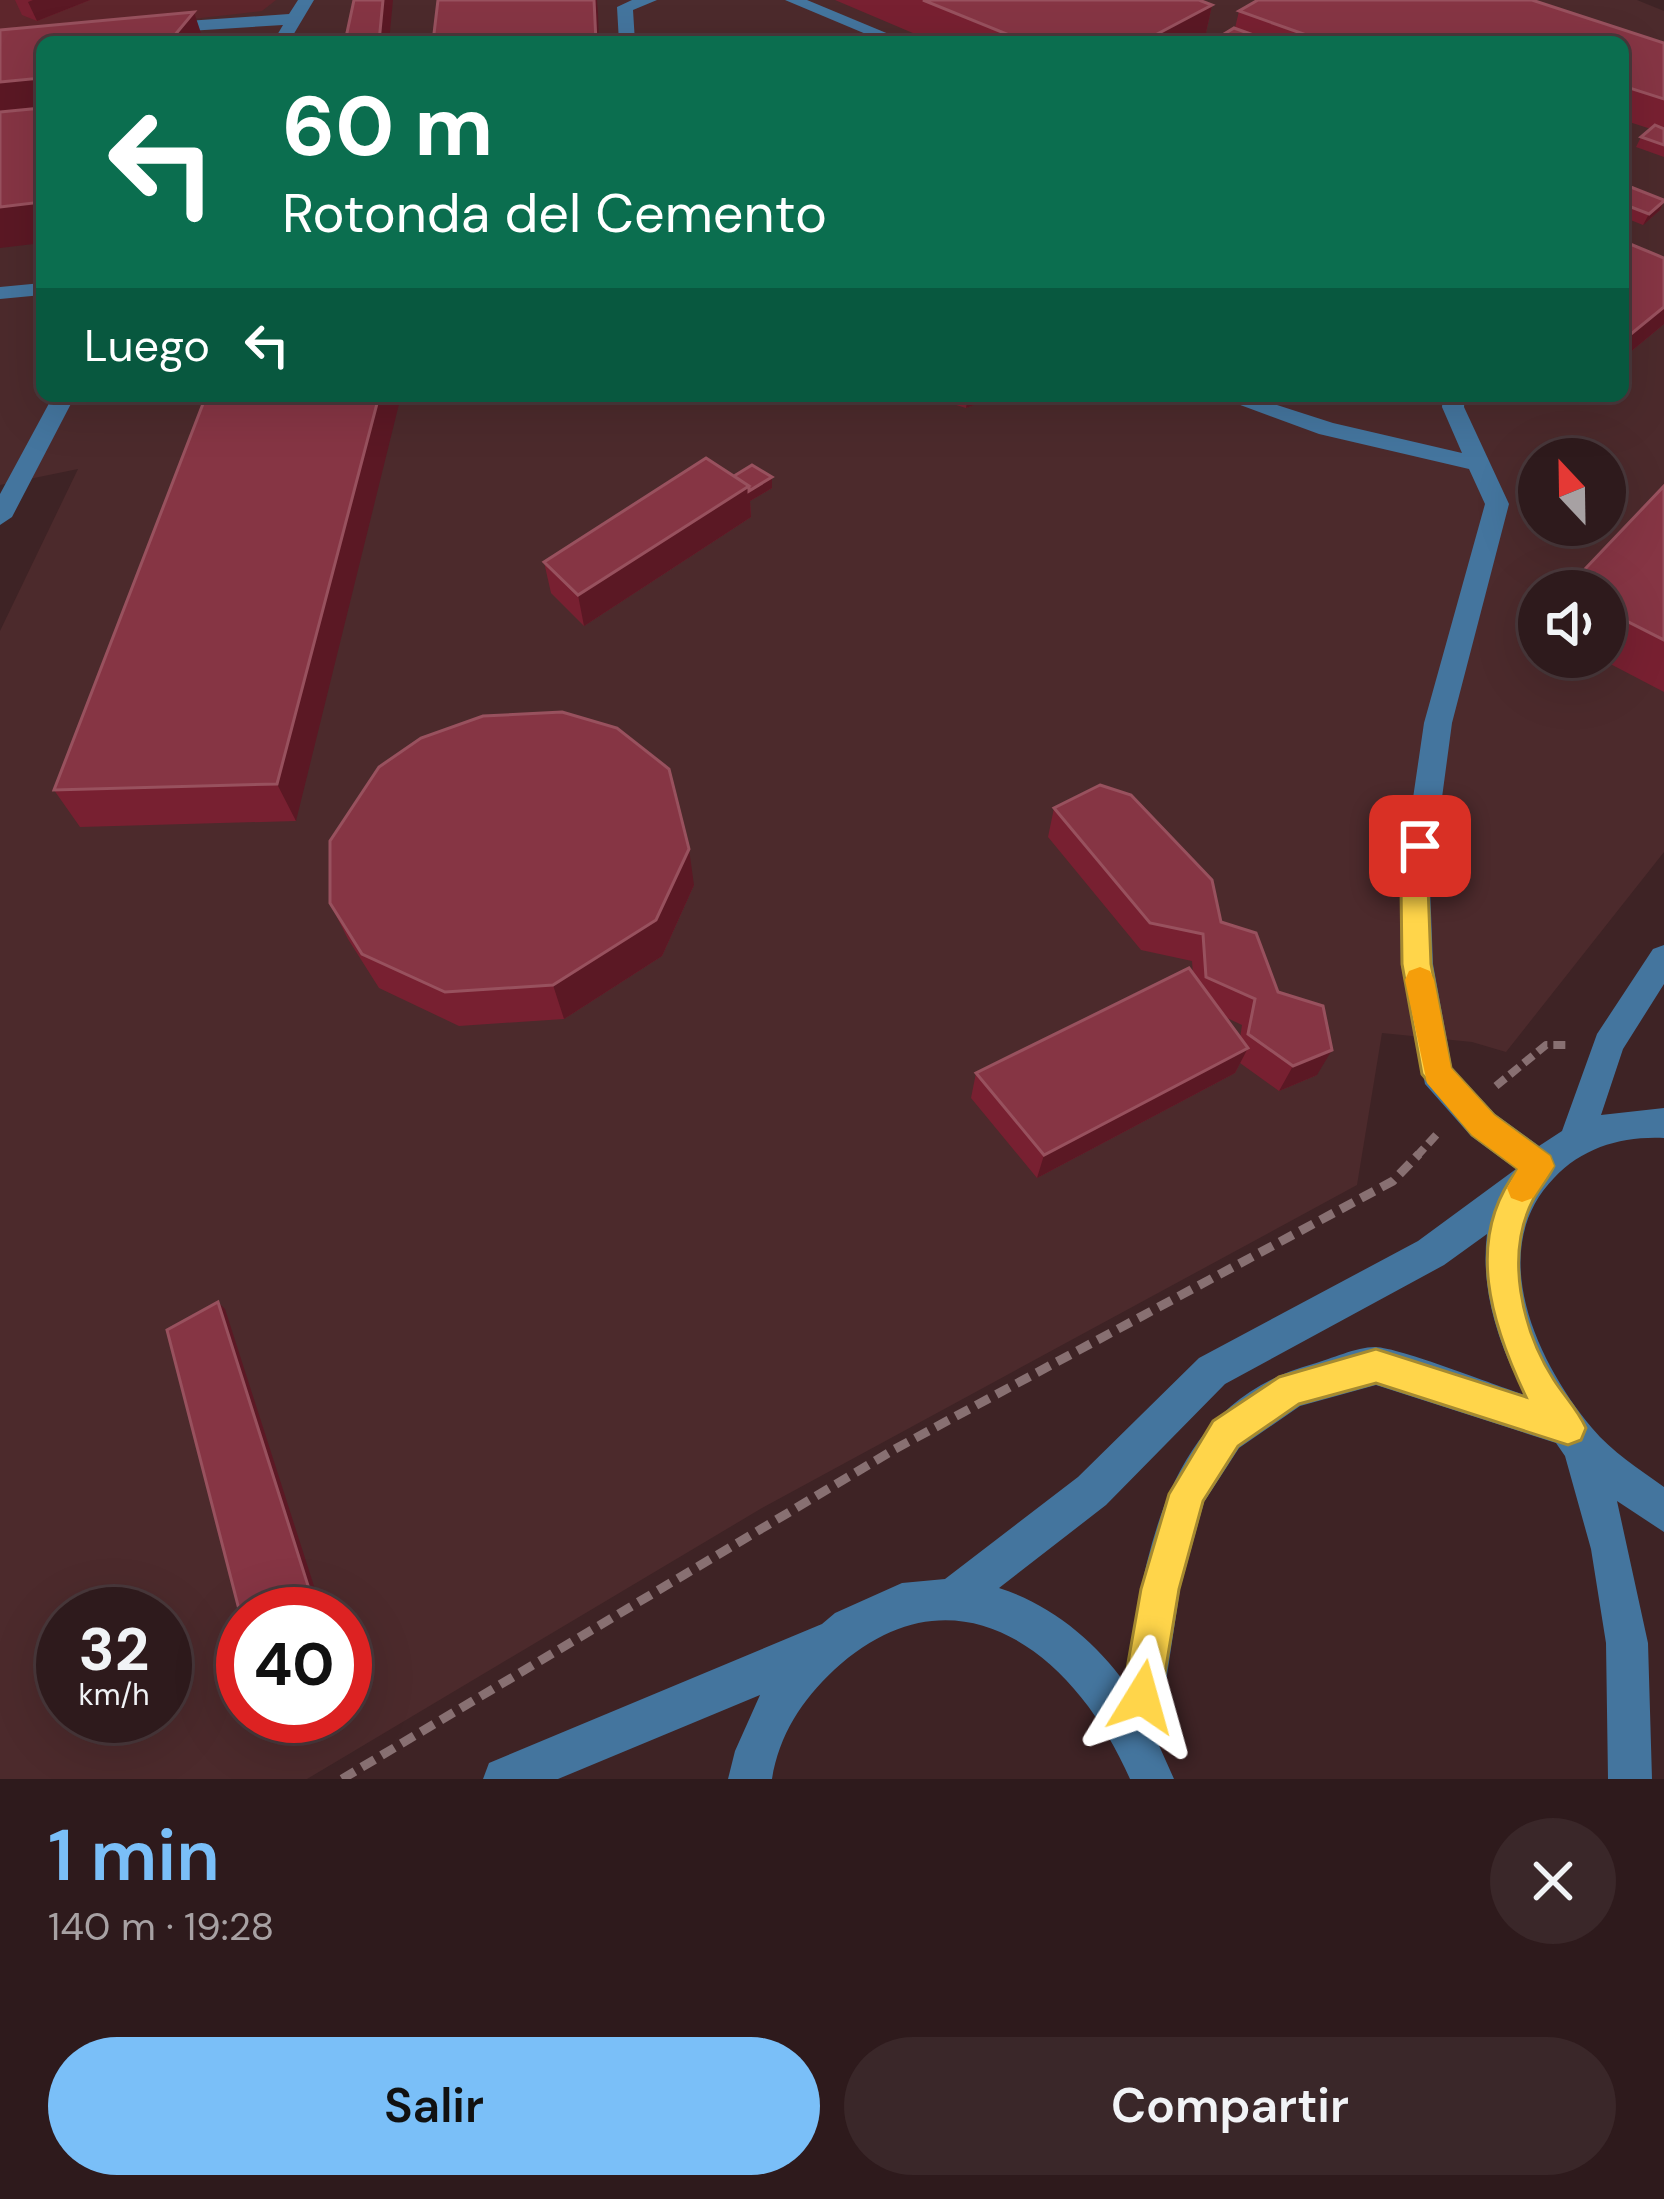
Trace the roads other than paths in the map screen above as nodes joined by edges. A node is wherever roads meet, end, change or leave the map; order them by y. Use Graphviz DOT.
graph roads {
  1 [pos="306,0"];
  2 [pos="650,0"];
  3 [pos="793,0"];
  4 [pos="295,19"];
  5 [pos="140,30"];
  6 [pos="285,36"];
  7 [pos="627,36"];
  8 [pos="884,36"];
  9 [pos="36,290"];
  10 [pos="0,293"];
  11 [pos="61,402"];
  12 [pos="1245,402"];
  13 [pos="1447,402"];
  14 [pos="1479,464"];
  15 [pos="0,517"];
  16 [pos="1659,966"];
  17 [pos="1664,1009"];
  18 [pos="1664,1124"];
  19 [pos="1577,1138"];
  20 [pos="1530,1178"];
  21 [pos="1575,1437"];
  22 [pos="1664,1513"];
  23 [pos="953,1598"];
  24 [pos="829,1639"];
  25 [pos="1138,1735"];
  26 [pos="511,1778"];
  27 [pos="750,1779"];
  28 [pos="1152,1779"];
  29 [pos="1630,1779"];
  1 -- 4 [label="street"];
  2 -- 7 [label="street"];
  3 -- 8 [label="street"];
  4 -- 5 [label="street"];
  4 -- 6 [label="street"];
  9 -- 10 [label="street"];
  11 -- 15 [label="street"];
  12 -- 14 [label="street"];
  13 -- 14 [label="street"];
  14 -- 20 [label="street"];
  16 -- 17 [label="street"];
  16 -- 19 [label="street"];
  18 -- 19 [label="street"];
  19 -- 20 [label="street"];
  20 -- 21 [label="street"];
  20 -- 23 [label="street"];
  21 -- 22 [label="street"];
  21 -- 25 [label="street"];
  21 -- 29 [label="street"];
  23 -- 24 [label="street"];
  23 -- 25 [label="street"];
  24 -- 26 [label="street"];
  24 -- 27 [label="street"];
  25 -- 28 [label="street"];
}
